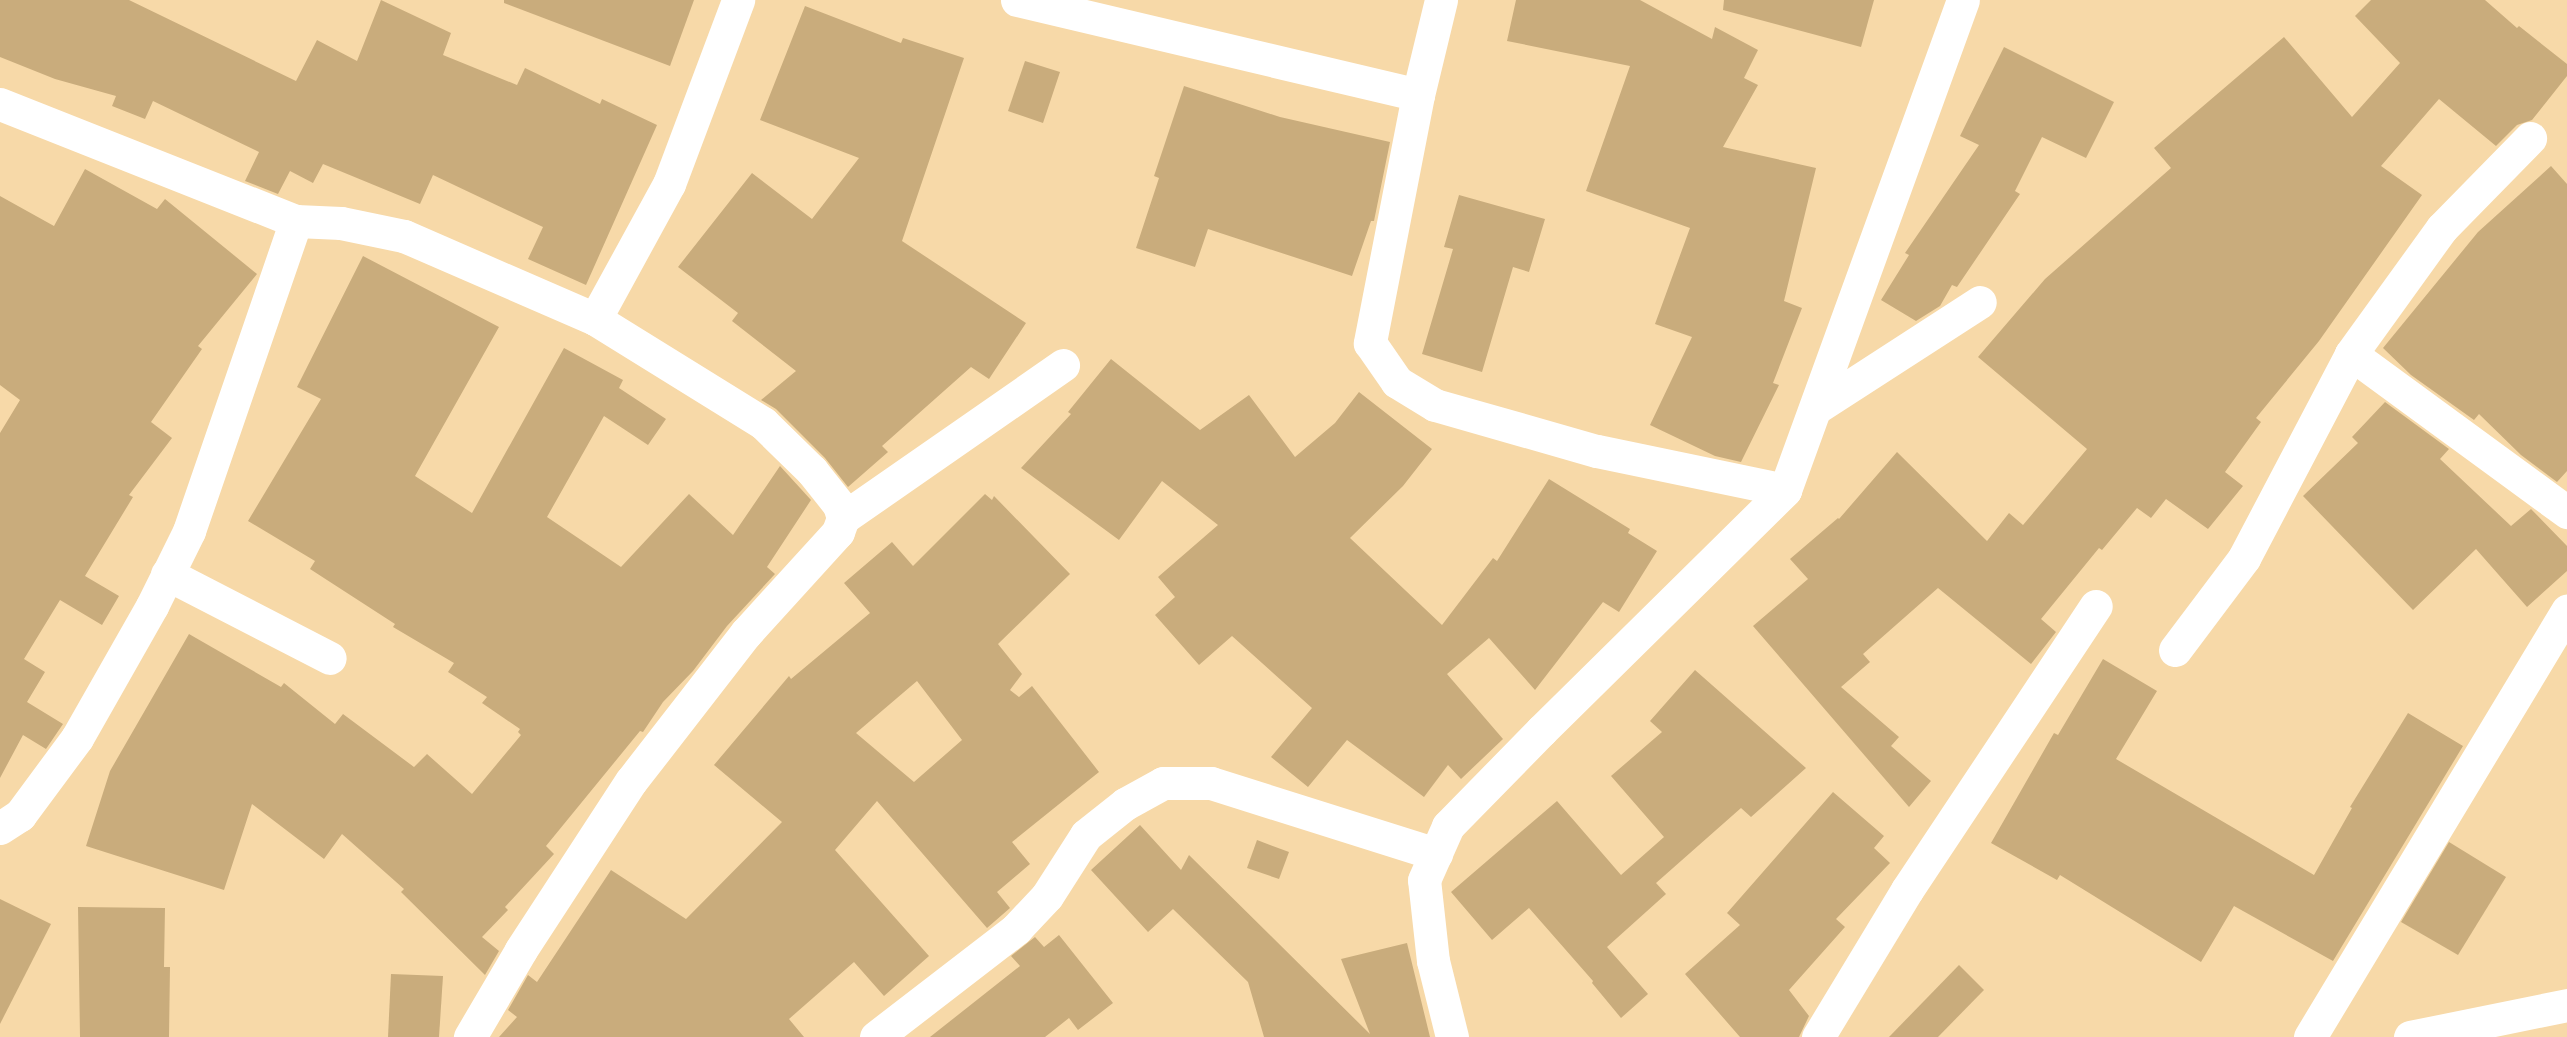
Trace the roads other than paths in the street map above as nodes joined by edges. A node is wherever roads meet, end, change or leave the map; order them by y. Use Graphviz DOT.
graph roads {
  1 [pos="738,0"];
  2 [pos="1017,0"];
  3 [pos="1441,0"];
  4 [pos="1963,0"];
  5 [pos="1418,95"];
  6 [pos="0,104"];
  7 [pos="2530,138"];
  8 [pos="296,221"];
  9 [pos="1980,302"];
  10 [pos="595,319"];
  11 [pos="2351,354"];
  12 [pos="1063,365"];
  13 [pos="1816,408"];
  14 [pos="1785,490"];
  15 [pos="2567,512"];
  16 [pos="843,518"];
  17 [pos="167,574"];
  18 [pos="2096,606"];
  19 [pos="2567,611"];
  20 [pos="2175,650"];
  21 [pos="330,658"];
  22 [pos="0,828"];
  23 [pos="1436,854"];
  24 [pos="2567,1005"];
  25 [pos="470,1037"];
  26 [pos="876,1037"];
  27 [pos="1452,1037"];
  28 [pos="1818,1037"];
  29 [pos="2310,1037"];
  30 [pos="2410,1037"];
  1 -- 10 [label="street"];
  2 -- 5 [label="street"];
  3 -- 5 [label="street"];
  4 -- 13 [label="street"];
  5 -- 14 [label="street"];
  6 -- 8 [label="street"];
  7 -- 11 [label="street"];
  8 -- 10 [label="street"];
  8 -- 17 [label="street"];
  9 -- 13 [label="street"];
  10 -- 16 [label="street"];
  11 -- 15 [label="street"];
  11 -- 20 [label="street"];
  12 -- 16 [label="street"];
  13 -- 14 [label="street"];
  14 -- 23 [label="street"];
  16 -- 25 [label="street"];
  17 -- 21 [label="street"];
  17 -- 22 [label="street"];
  18 -- 28 [label="street"];
  19 -- 29 [label="street"];
  23 -- 26 [label="street"];
  23 -- 27 [label="street"];
  24 -- 30 [label="street"];
}
